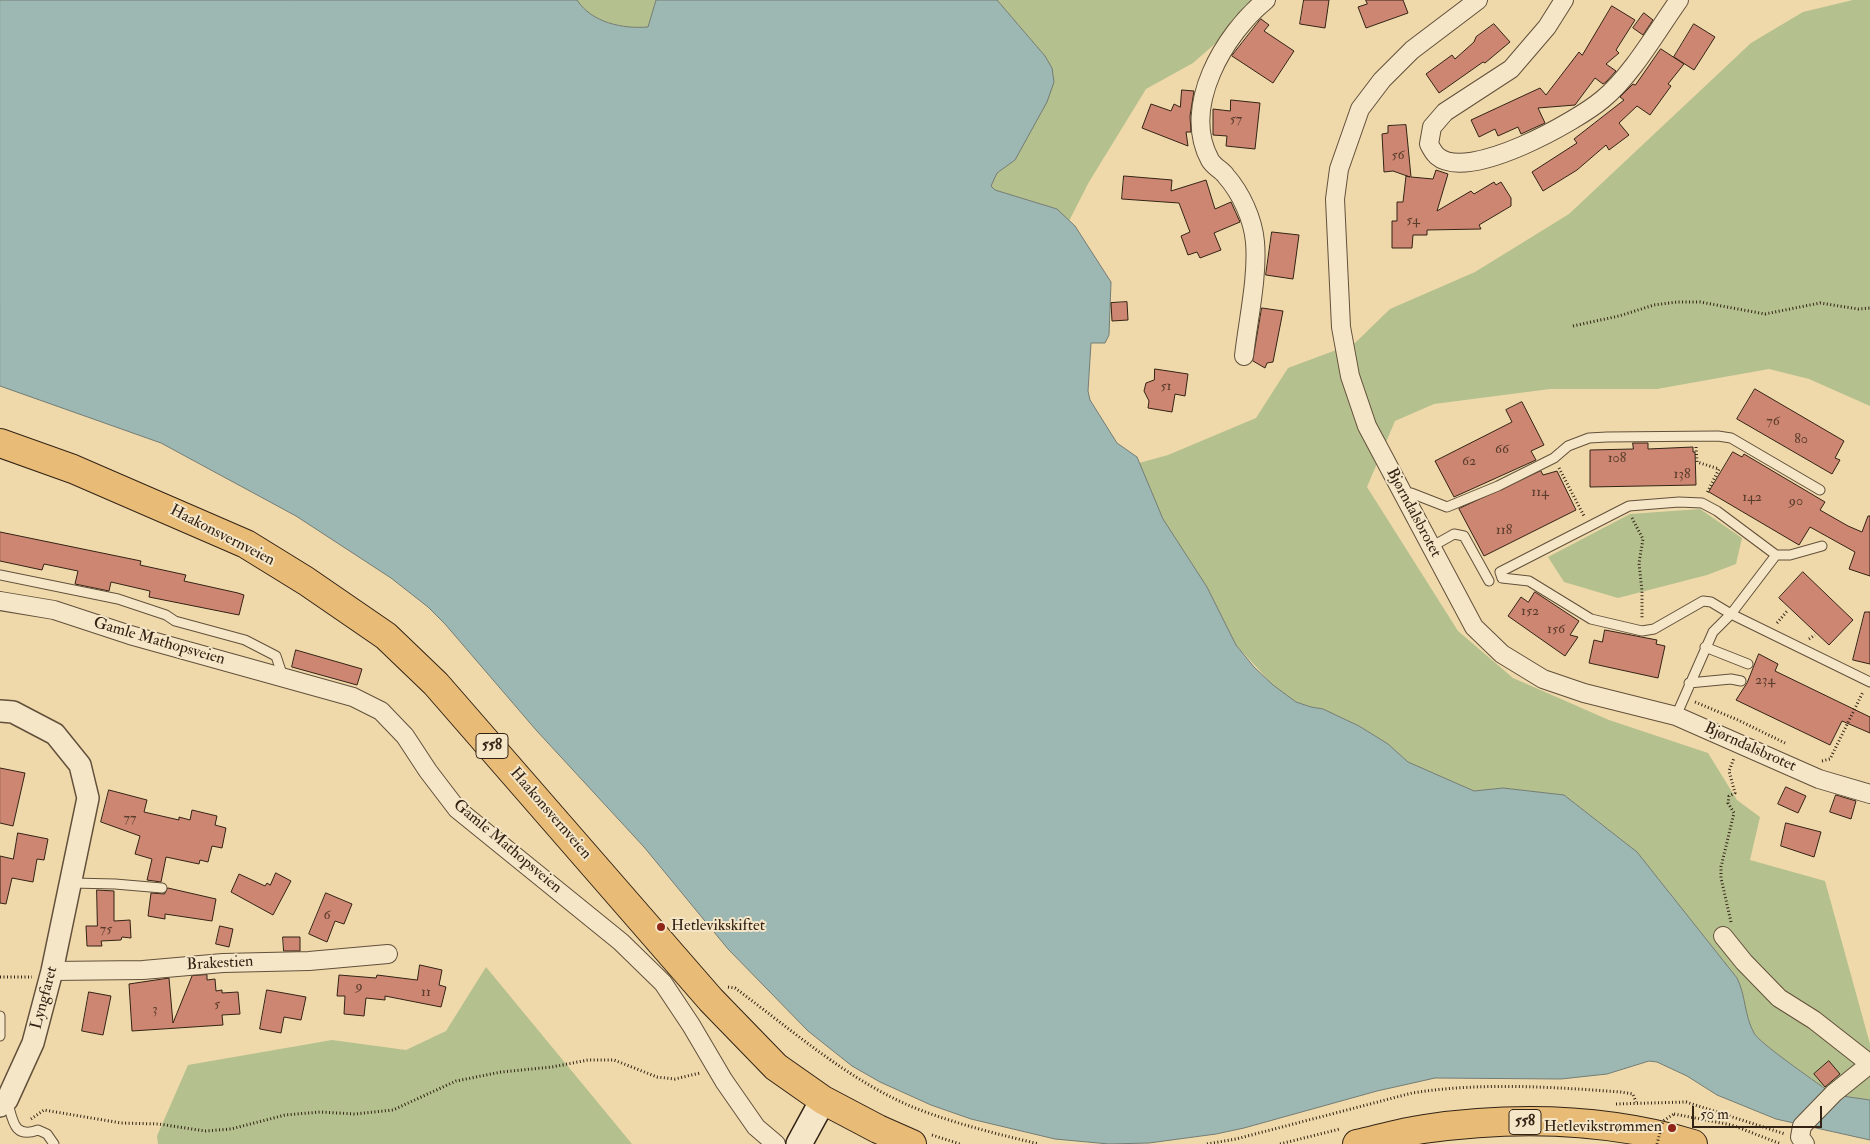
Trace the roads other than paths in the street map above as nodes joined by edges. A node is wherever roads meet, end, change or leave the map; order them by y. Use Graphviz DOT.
graph roads {
  1 [pos="1266,0"];
  2 [pos="1478,0"];
  3 [pos="1564,0"];
  4 [pos="1679,0"];
  5 [pos="1459,6"];
  6 [pos="1244,356"];
  7 [pos="0,444"];
  8 [pos="1820,490"];
  9 [pos="1403,496"];
  10 [pos="1822,546"];
  11 [pos="1431,547"];
  12 [pos="1776,555"];
  13 [pos="0,575"];
  14 [pos="1489,581"];
  15 [pos="0,602"];
  16 [pos="1730,614"];
  17 [pos="1705,647"];
  18 [pos="1748,664"];
  19 [pos="283,677"];
  20 [pos="1741,682"];
  21 [pos="1869,682"];
  22 [pos="1689,683"];
  23 [pos="0,711"];
  24 [pos="1676,716"];
  25 [pos="1870,794"];
  26 [pos="71,884"];
  27 [pos="162,888"];
  28 [pos="1723,936"];
  29 [pos="388,954"];
  30 [pos="52,971"];
  31 [pos="0,1016"];
  32 [pos="0,1036"];
  33 [pos="1870,1064"];
  34 [pos="823,1100"];
  35 [pos="3,1103"];
  36 [pos="54,1144"];
  37 [pos="776,1144"];
  38 [pos="799,1144"];
  39 [pos="912,1144"];
  40 [pos="1357,1144"];
  41 [pos="1693,1144"];
  42 [pos="1804,1144"];
  1 -- 6 [label="street"];
  2 -- 5 [label="street, Bjørndalsbrotet"];
  3 -- 4 [label="street"];
  5 -- 9 [label="street, Bjørndalsbrotet"];
  7 -- 34 [label="main road, Haakonsvernveien / 558"];
  8 -- 9 [label="lane"];
  9 -- 11 [label="street, Bjørndalsbrotet"];
  10 -- 12 [label="lane"];
  11 -- 14 [label="lane"];
  11 -- 24 [label="street, Bjørndalsbrotet"];
  12 -- 16 [label="lane"];
  12 -- 16 [label="lane"];
  13 -- 19 [label="lane"];
  15 -- 19 [label="street, Gamle Mathopsveien"];
  16 -- 17 [label="lane"];
  16 -- 21 [label="lane"];
  17 -- 18 [label="lane"];
  17 -- 22 [label="lane"];
  19 -- 37 [label="street, Gamle Mathopsveien"];
  20 -- 22 [label="lane"];
  22 -- 24 [label="lane"];
  23 -- 26 [label="street, Lyngfaret"];
  24 -- 25 [label="street, Bjørndalsbrotet"];
  26 -- 27 [label="lane"];
  26 -- 30 [label="street, Lyngfaret"];
  28 -- 33 [label="street"];
  29 -- 30 [label="street, Brakestien"];
  30 -- 35 [label="street, Lyngfaret"];
  31 -- 32 [label="lane"];
  33 -- 42 [label="street"];
  34 -- 38 [label="main road"];
  34 -- 39 [label="main road, Haakonsvernveien / 558"];
  35 -- 36 [label="lane"];
  40 -- 41 [label="main road, 558"];
}
